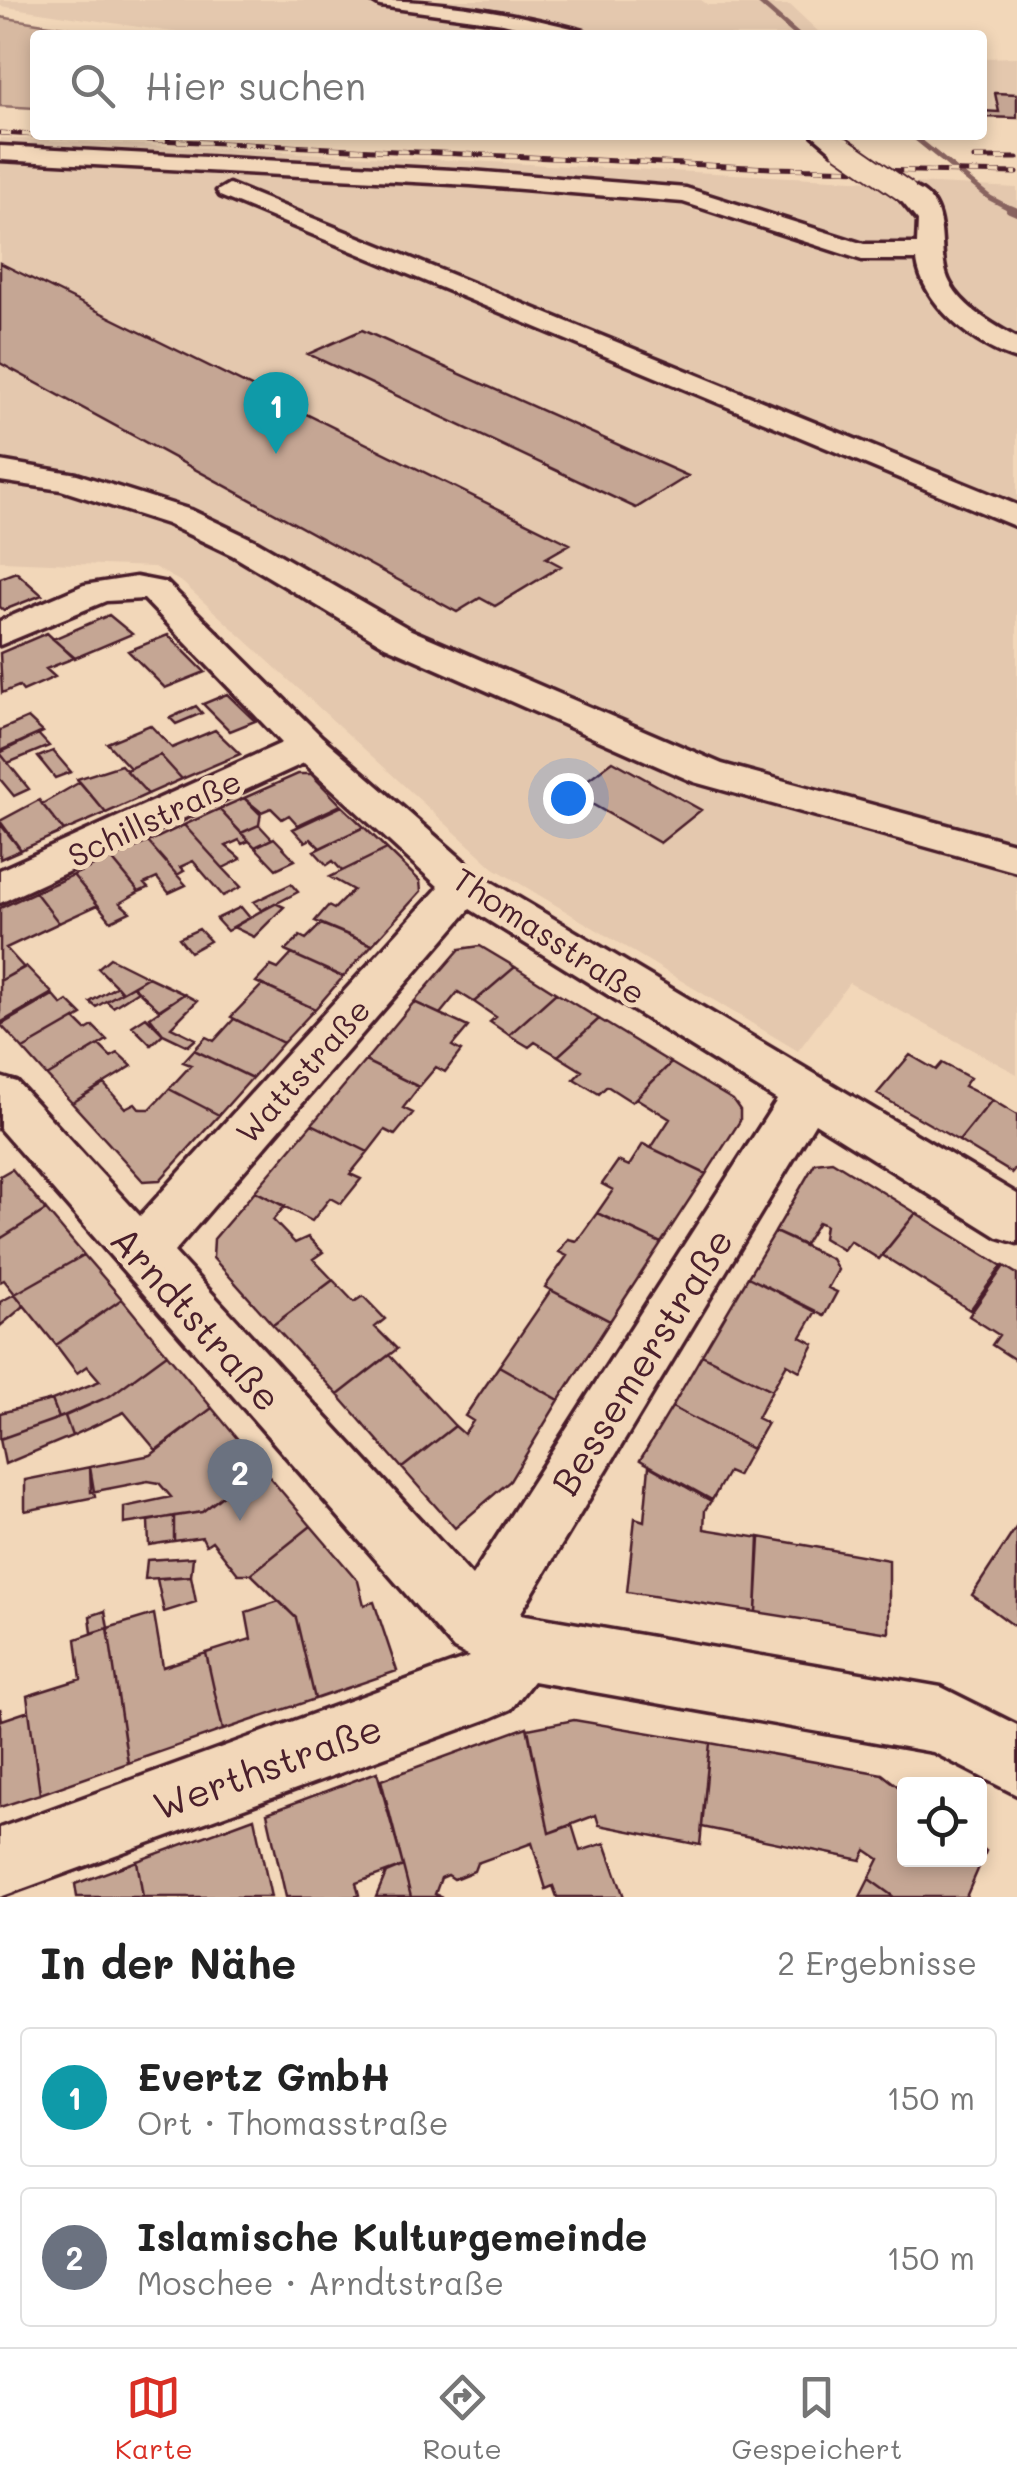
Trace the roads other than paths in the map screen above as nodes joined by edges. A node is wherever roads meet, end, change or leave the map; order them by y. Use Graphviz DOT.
graph roads {
  1 [pos="380,0"];
  2 [pos="556,30"];
  3 [pos="832,141"];
  4 [pos="0,153"];
  5 [pos="229,191"];
  6 [pos="932,252"];
  7 [pos="1017,350"];
  8 [pos="0,471"];
  9 [pos="1017,517"];
  10 [pos="0,634"];
  11 [pos="308,746"];
  12 [pos="1017,858"];
  13 [pos="466,886"];
  14 [pos="0,888"];
  15 [pos="807,1094"];
  16 [pos="0,1096"];
  17 [pos="1017,1221"];
  18 [pos="139,1254"];
  19 [pos="498,1637"];
  20 [pos="1017,1762"];
  21 [pos="0,1863"];
  1 -- 2 [label="street"];
  3 -- 6 [label="street, bridge"];
  4 -- 6 [label="street"];
  5 -- 9 [label="street"];
  6 -- 7 [label="street"];
  8 -- 12 [label="street"];
  10 -- 11 [label="street, Thomasstraße"];
  11 -- 13 [label="street, Thomasstraße"];
  11 -- 14 [label="street, Schillstraße"];
  13 -- 15 [label="street, Thomasstraße"];
  13 -- 18 [label="street, Wattstraße"];
  15 -- 17 [label="street, Thomasstraße"];
  15 -- 19 [label="street, Bessemerstraße"];
  16 -- 18 [label="street, Arndtstraße"];
  18 -- 19 [label="street, Arndtstraße"];
  19 -- 20 [label="street"];
  19 -- 21 [label="street, Werthstraße"];
}
